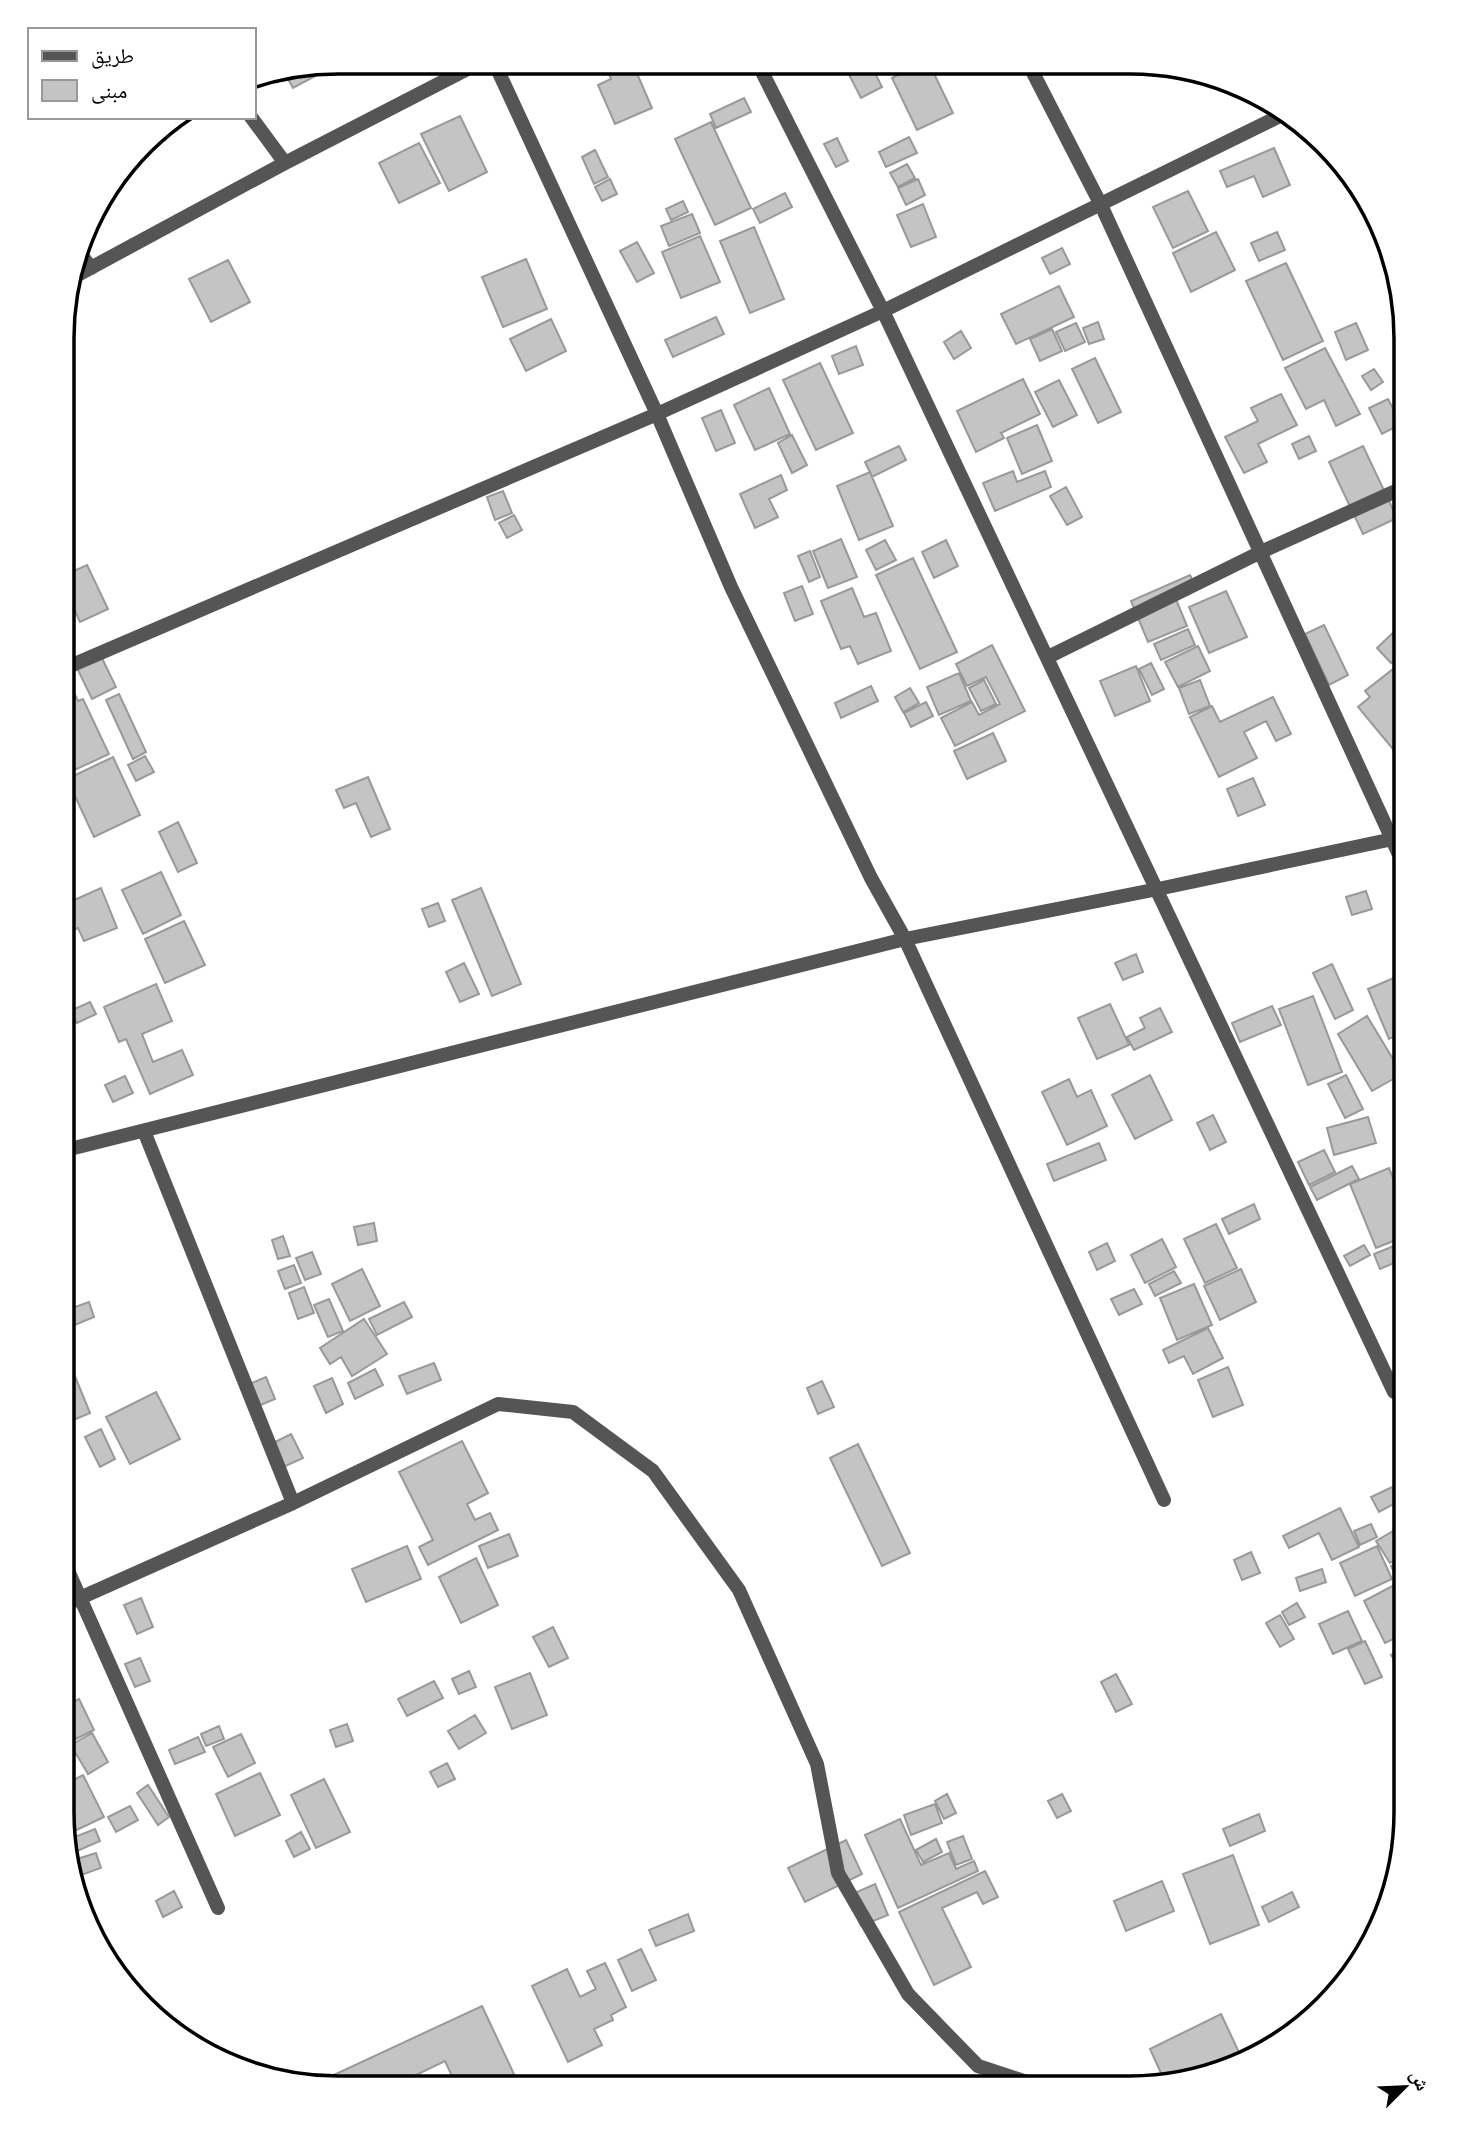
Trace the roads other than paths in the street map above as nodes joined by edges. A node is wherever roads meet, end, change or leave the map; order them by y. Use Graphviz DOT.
graph roads {
  1 [pos="458,74"];
  2 [pos="500,74"];
  3 [pos="763,74"];
  4 [pos="1034,74"];
  5 [pos="1277,118"];
  6 [pos="252,119"];
  7 [pos="285,163"];
  8 [pos="1101,205"];
  9 [pos="86,261"];
  10 [pos="91,268"];
  11 [pos="82,273"];
  12 [pos="883,312"];
  13 [pos="657,414"];
  14 [pos="1394,492"];
  15 [pos="1261,552"];
  16 [pos="1048,657"];
  17 [pos="74,664"];
  18 [pos="1394,828"];
  19 [pos="1394,839"];
  20 [pos="1158,889"];
  21 [pos="905,939"];
  22 [pos="144,1131"];
  23 [pos="74,1149"];
  24 [pos="1394,1392"];
  25 [pos="1164,1500"];
  26 [pos="293,1503"];
  27 [pos="74,1584"];
  28 [pos="80,1598"];
  29 [pos="74,1601"];
  30 [pos="218,1908"];
  31 [pos="1010,2076"];
  1 -- 7 [label="street"];
  2 -- 13 [label="street"];
  3 -- 12 [label="street"];
  4 -- 8 [label="street"];
  5 -- 8 [label="street"];
  6 -- 7 [label="street"];
  7 -- 10 [label="street"];
  8 -- 12 [label="street"];
  8 -- 15 [label="street"];
  9 -- 10 [label="street"];
  10 -- 11 [label="street"];
  12 -- 13 [label="street"];
  12 -- 16 [label="street"];
  13 -- 17 [label="street"];
  13 -- 21 [label="street"];
  14 -- 15 [label="street"];
  15 -- 16 [label="street"];
  15 -- 18 [label="street"];
  16 -- 20 [label="street"];
  19 -- 20 [label="street"];
  20 -- 21 [label="street"];
  20 -- 24 [label="street"];
  21 -- 22 [label="street"];
  21 -- 25 [label="street"];
  22 -- 23 [label="street"];
  22 -- 26 [label="street"];
  26 -- 28 [label="street"];
  26 -- 31 [label="street"];
  27 -- 28 [label="street"];
  28 -- 29 [label="street"];
  28 -- 30 [label="street"];
}
